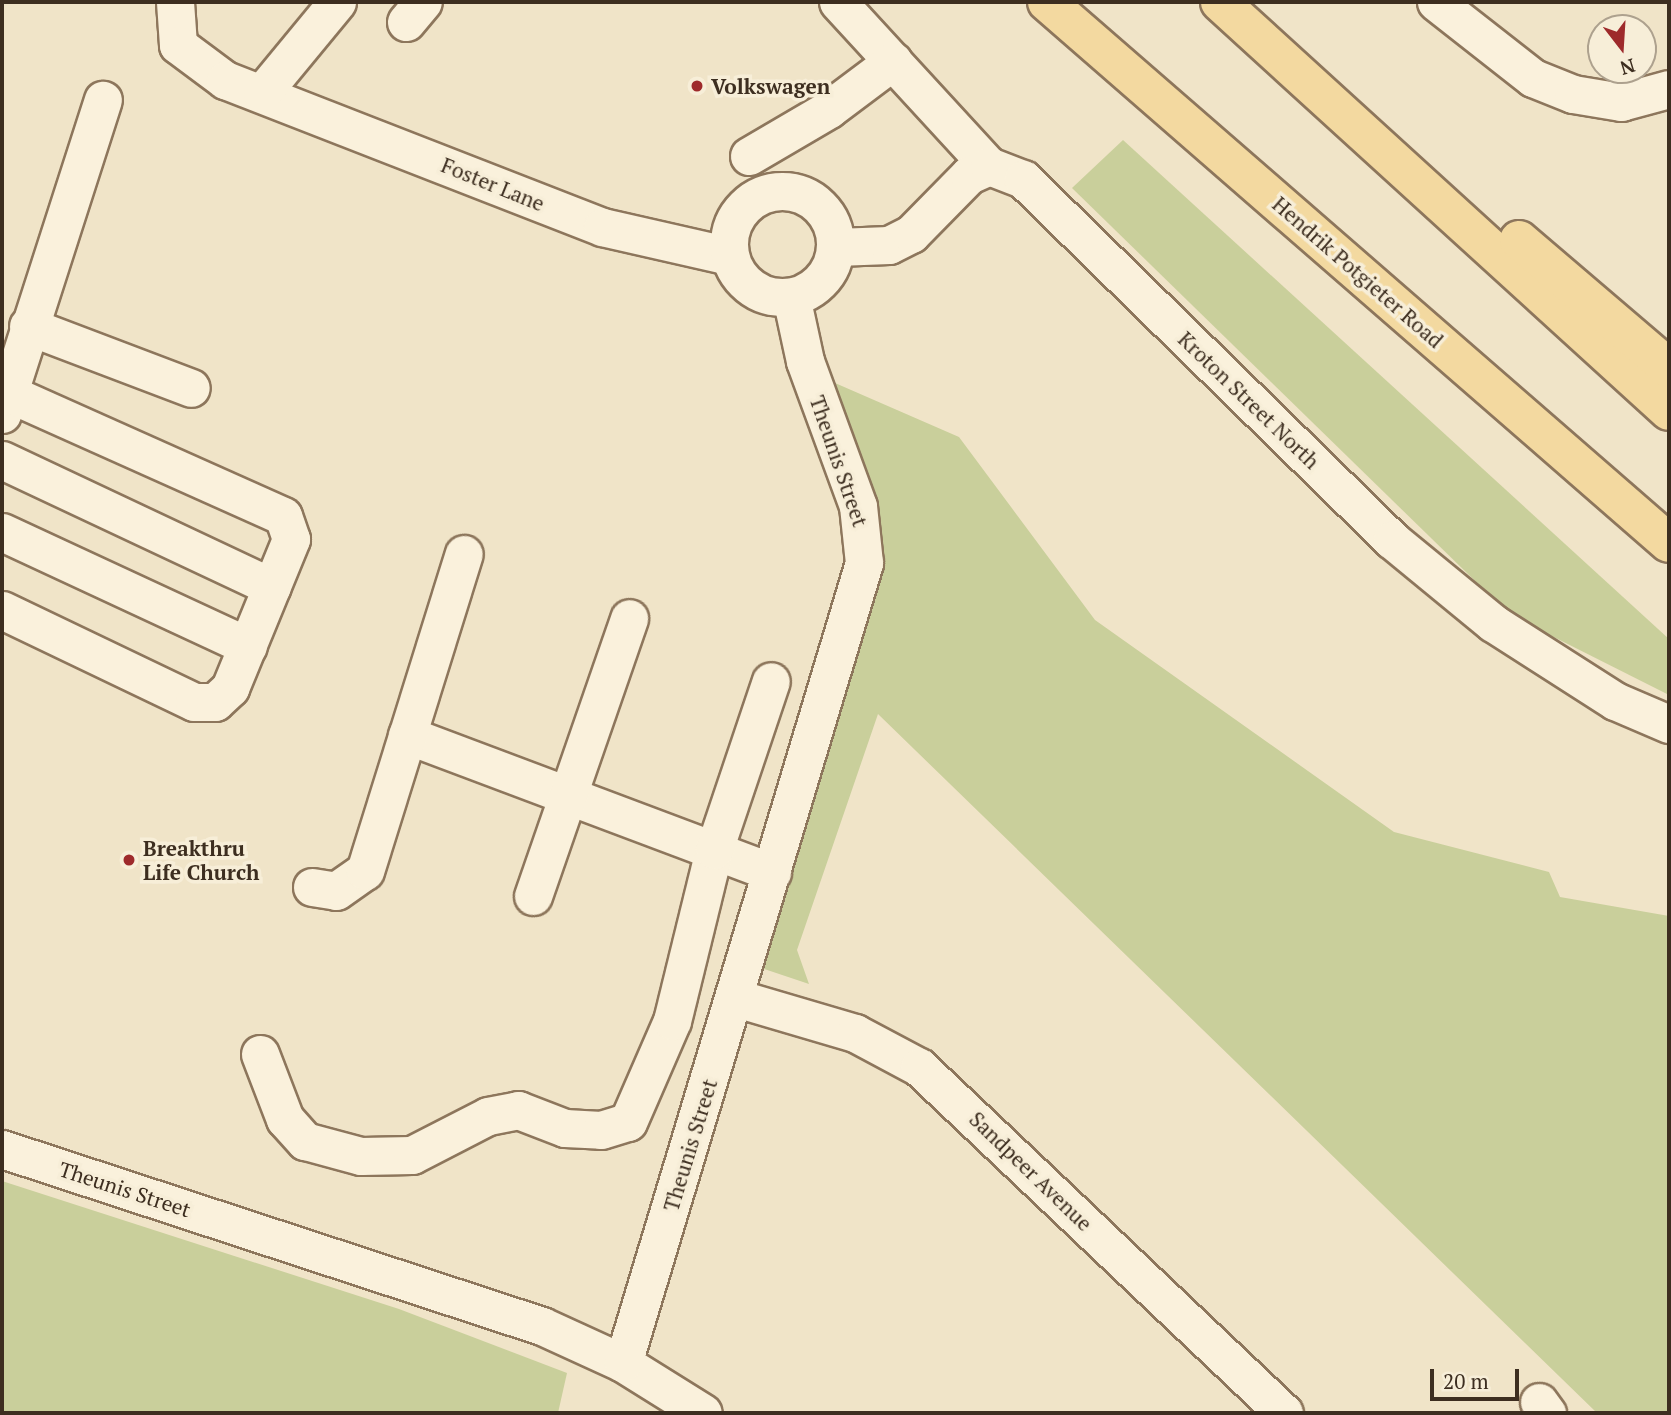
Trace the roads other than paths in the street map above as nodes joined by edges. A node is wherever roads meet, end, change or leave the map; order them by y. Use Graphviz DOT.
graph roads {
  1 [pos="175,2"];
  2 [pos="337,2"];
  3 [pos="838,2"];
  4 [pos="1048,2"];
  5 [pos="1220,2"];
  6 [pos="1436,2"];
  7 [pos="893,61"];
  8 [pos="1669,89"];
  9 [pos="1318,92"];
  10 [pos="262,93"];
  11 [pos="103,100"];
  12 [pos="749,156"];
  13 [pos="989,166"];
  14 [pos="836,247"];
  15 [pos="730,256"];
  16 [pos="791,296"];
  17 [pos="28,326"];
  18 [pos="1669,368"];
  19 [pos="191,388"];
  20 [pos="5,403"];
  21 [pos="1669,411"];
  22 [pos="2,460"];
  23 [pos="2,532"];
  24 [pos="1669,543"];
  25 [pos="464,554"];
  26 [pos="272,587"];
  27 [pos="2,610"];
  28 [pos="629,618"];
  29 [pos="248,646"];
  30 [pos="771,681"];
  31 [pos="1669,724"];
  32 [pos="407,735"];
  33 [pos="568,795"];
  34 [pos="714,850"];
  35 [pos="772,872"];
  36 [pos="312,887"];
  37 [pos="533,897"];
  38 [pos="736,998"];
  39 [pos="260,1054"];
  40 [pos="2,1149"];
  41 [pos="623,1363"];
  42 [pos="703,1413"];
  43 [pos="1284,1413"];
  1 -- 10 [label="street, Foster Lane"];
  2 -- 10 [label="street"];
  3 -- 7 [label="street"];
  4 -- 24 [label="main road, Hendrik Potgieter Road"];
  5 -- 9 [label="main road"];
  6 -- 8 [label="street"];
  7 -- 12 [label="street"];
  7 -- 13 [label="street"];
  9 -- 18 [label="main road"];
  9 -- 21 [label="main road"];
  10 -- 15 [label="street, Foster Lane"];
  11 -- 17 [label="street"];
  13 -- 14 [label="street"];
  13 -- 31 [label="street, Kroton Street North"];
  14 -- 15 [label="street"];
  14 -- 16 [label="street"];
  15 -- 16 [label="street"];
  16 -- 35 [label="street, Theunis Street"];
  17 -- 19 [label="street"];
  17 -- 20 [label="street"];
  20 -- 26 [label="street"];
  22 -- 26 [label="street"];
  23 -- 29 [label="street"];
  25 -- 32 [label="street"];
  26 -- 29 [label="street"];
  27 -- 29 [label="street"];
  28 -- 33 [label="street"];
  30 -- 34 [label="street"];
  32 -- 33 [label="street"];
  32 -- 36 [label="street"];
  33 -- 34 [label="street"];
  33 -- 37 [label="street"];
  34 -- 35 [label="street"];
  34 -- 39 [label="street"];
  35 -- 38 [label="street, Theunis Street"];
  38 -- 41 [label="street, Theunis Street"];
  38 -- 43 [label="street, Sandpeer Avenue"];
  40 -- 41 [label="street, Theunis Street"];
  41 -- 42 [label="street"];
}
